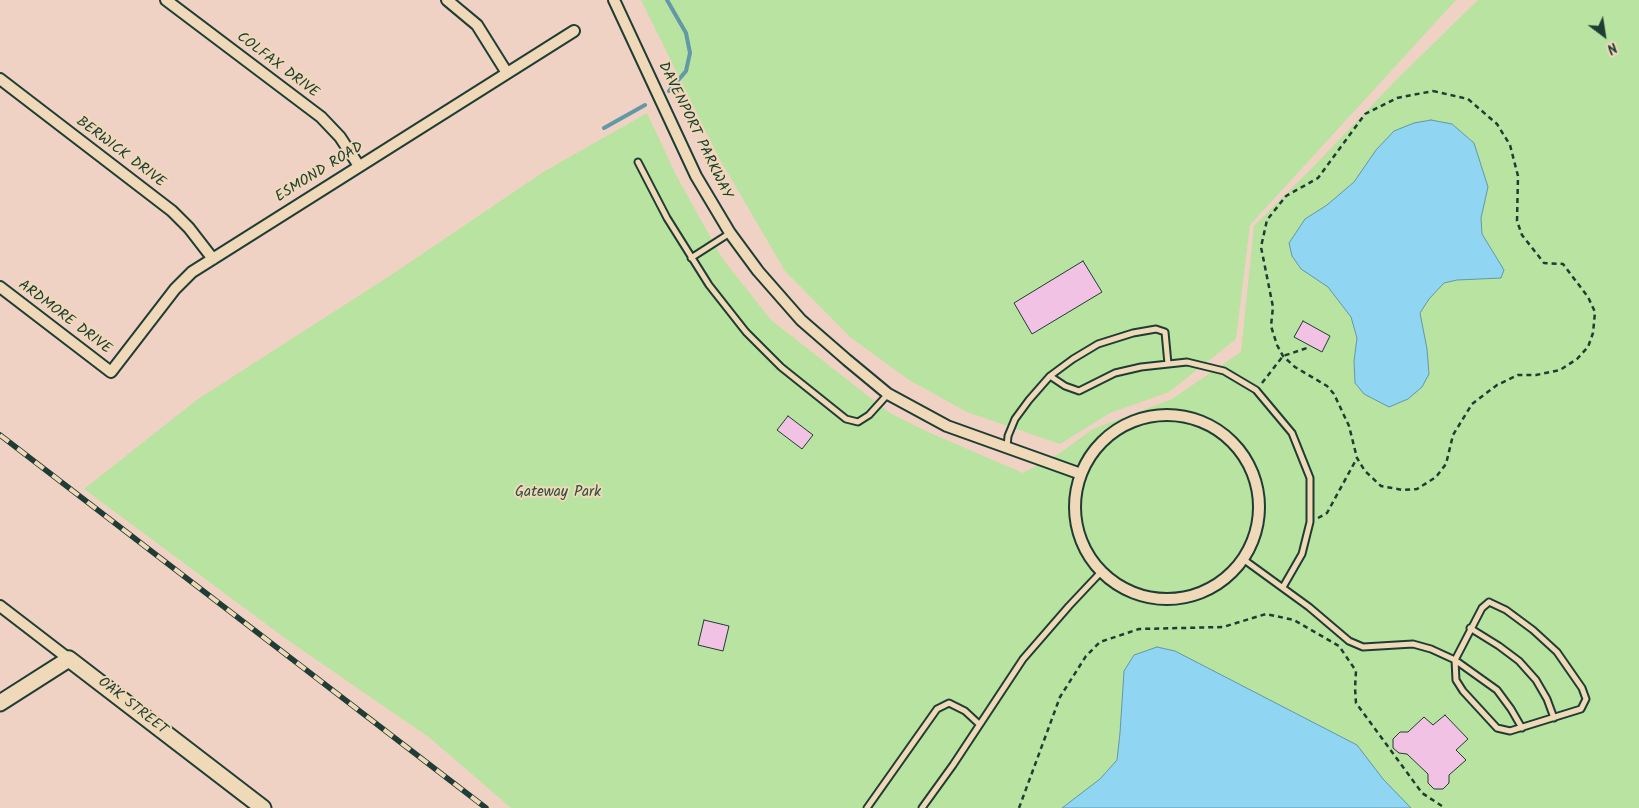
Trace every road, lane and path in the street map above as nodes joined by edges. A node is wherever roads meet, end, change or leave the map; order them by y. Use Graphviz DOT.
graph roads {
  1 [pos="166,0"];
  2 [pos="447,0"];
  3 [pos="614,0"];
  4 [pos="574,31"];
  5 [pos="507,73"];
  6 [pos="0,80"];
  7 [pos="638,162"];
  8 [pos="359,166"];
  9 [pos="730,233"];
  10 [pos="691,258"];
  11 [pos="213,259"];
  12 [pos="0,287"];
  13 [pos="1307,348"];
  14 [pos="1284,356"];
  15 [pos="1168,364"];
  16 [pos="111,372"];
  17 [pos="1050,376"];
  18 [pos="1256,390"];
  19 [pos="888,394"];
  20 [pos="1007,448"];
  21 [pos="1357,458"];
  22 [pos="1081,474"];
  23 [pos="1310,522"];
  24 [pos="1243,559"];
  25 [pos="1101,572"];
  26 [pos="1283,587"];
  27 [pos="0,606"];
  28 [pos="1470,628"];
  29 [pos="69,659"];
  30 [pos="1454,660"];
  31 [pos="0,704"];
  32 [pos="1554,718"];
  33 [pos="979,724"];
  34 [pos="1522,728"];
  35 [pos="263,808"];
  36 [pos="866,808"];
  37 [pos="922,808"];
  38 [pos="1019,808"];
  39 [pos="1446,808"];
  1 -- 8 [label="street, COLFAX DRIVE"];
  2 -- 5 [label="street"];
  3 -- 9 [label="street, DAVENPORT PARKWAY"];
  4 -- 5 [label="street, ESMOND ROAD"];
  5 -- 8 [label="street, ESMOND ROAD"];
  6 -- 11 [label="street, BERWICK DRIVE"];
  7 -- 10 [label="lane"];
  8 -- 11 [label="street, ESMOND ROAD"];
  9 -- 10 [label="lane"];
  9 -- 19 [label="street, DAVENPORT PARKWAY"];
  10 -- 19 [label="lane"];
  11 -- 16 [label="street, ESMOND ROAD"];
  12 -- 16 [label="street, ARDMORE DRIVE"];
  13 -- 14 [label="path"];
  14 -- 18 [label="path"];
  14 -- 21 [label="path"];
  14 -- 21 [label="path"];
  15 -- 17 [label="lane"];
  15 -- 17 [label="lane"];
  15 -- 18 [label="lane"];
  17 -- 20 [label="lane"];
  18 -- 23 [label="lane"];
  19 -- 20 [label="street, DAVENPORT PARKWAY"];
  20 -- 22 [label="street, DAVENPORT PARKWAY"];
  21 -- 23 [label="path"];
  22 -- 24 [label="street"];
  22 -- 25 [label="street"];
  23 -- 26 [label="lane"];
  24 -- 25 [label="street"];
  24 -- 26 [label="lane"];
  25 -- 33 [label="lane"];
  26 -- 30 [label="lane"];
  27 -- 29 [label="street, OAK STREET"];
  28 -- 30 [label="lane"];
  28 -- 32 [label="lane"];
  28 -- 32 [label="lane"];
  29 -- 31 [label="street"];
  29 -- 35 [label="street, OAK STREET"];
  30 -- 34 [label="lane"];
  30 -- 34 [label="lane"];
  32 -- 34 [label="lane"];
  33 -- 36 [label="lane"];
  33 -- 37 [label="lane"];
  38 -- 39 [label="path"];
}
